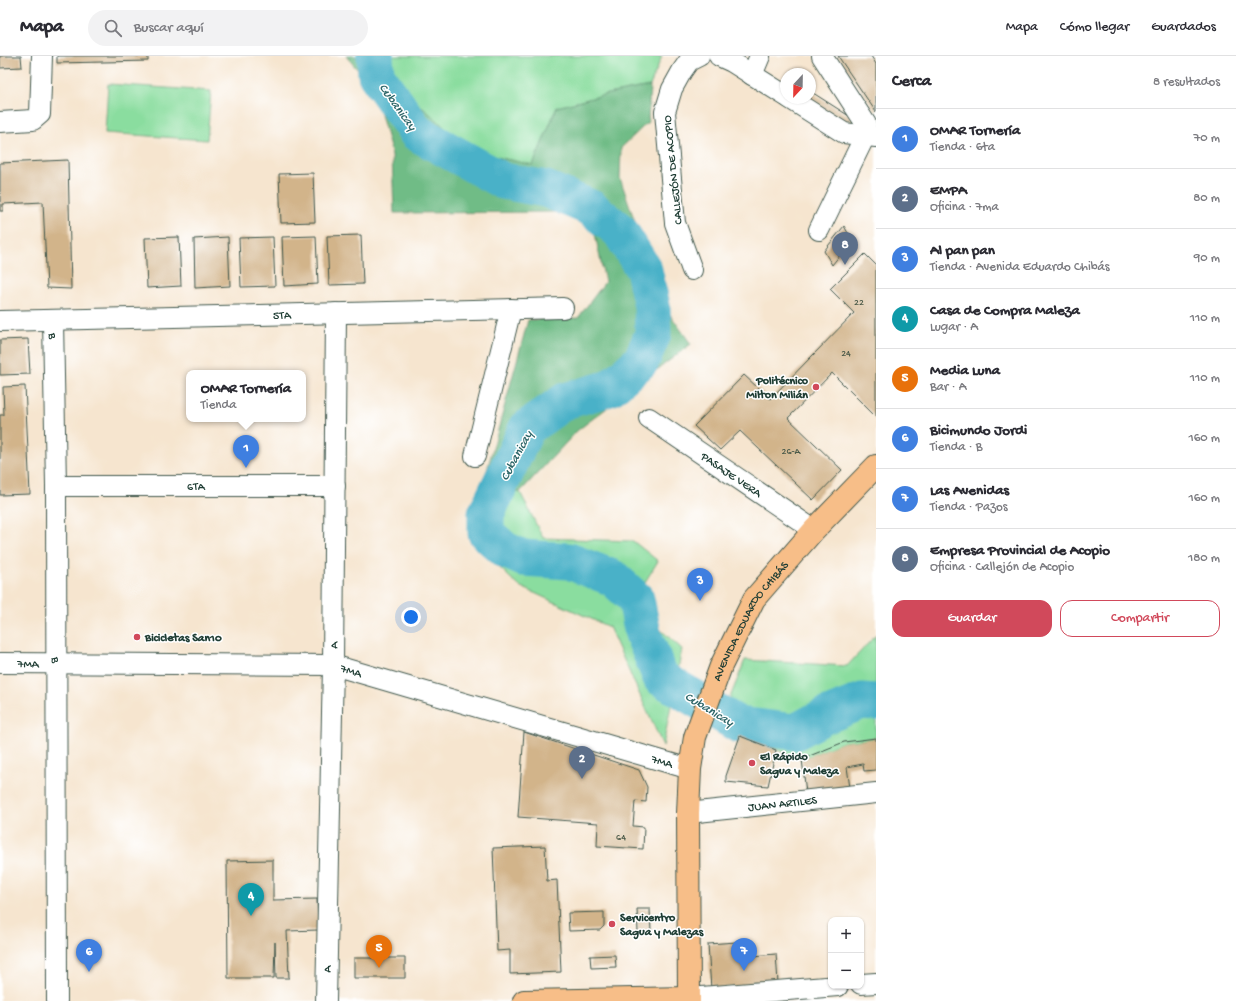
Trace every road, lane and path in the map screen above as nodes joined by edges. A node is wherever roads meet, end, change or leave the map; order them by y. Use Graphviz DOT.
graph roads {
  1 [pos="42,56"];
  2 [pos="699,56"];
  3 [pos="760,56"];
  4 [pos="822,56"];
  5 [pos="727,58"];
  6 [pos="752,74"];
  7 [pos="780,92"];
  8 [pos="798,104"];
  9 [pos="0,122"];
  10 [pos="871,137"];
  11 [pos="819,230"];
  12 [pos="692,270"];
  13 [pos="563,308"];
  14 [pos="511,309"];
  15 [pos="336,313"];
  16 [pos="52,320"];
  17 [pos="0,321"];
  18 [pos="649,418"];
  19 [pos="475,456"];
  20 [pos="876,466"];
  21 [pos="56,486"];
  22 [pos="335,486"];
  23 [pos="814,530"];
  24 [pos="0,663"];
  25 [pos="57,663"];
  26 [pos="333,665"];
  27 [pos="690,769"];
  28 [pos="876,793"];
  29 [pos="688,813"];
  30 [pos="876,983"];
  31 [pos="864,984"];
  32 [pos="828,987"];
  33 [pos="689,999"];
  34 [pos="57,1001"];
  35 [pos="326,1001"];
  36 [pos="524,1001"];
  1 -- 9 [label="street"];
  2 -- 12 [label="street, CALLEJÓN DE ACOPIO"];
  3 -- 6 [label="street"];
  4 -- 10 [label="street"];
  5 -- 6 [label="street"];
  6 -- 7 [label="street"];
  8 -- 10 [label="street"];
  10 -- 11 [label="street"];
  13 -- 14 [label="street, 5TA"];
  14 -- 15 [label="street, 5TA"];
  14 -- 19 [label="street"];
  15 -- 16 [label="street, 5TA"];
  15 -- 22 [label="street, A"];
  16 -- 17 [label="street, 5TA"];
  16 -- 21 [label="street, B"];
  18 -- 23 [label="street, PASAJE VERA"];
  20 -- 23 [label="main road, AVENIDA EDUARDO CHIBÁS"];
  21 -- 22 [label="street, 6TA"];
  21 -- 25 [label="street, B"];
  22 -- 26 [label="street, A"];
  23 -- 27 [label="main road, AVENIDA EDUARDO CHIBÁS"];
  24 -- 25 [label="street, 7MA"];
  25 -- 26 [label="street, 7MA"];
  25 -- 34 [label="street, B"];
  26 -- 27 [label="street, 7MA"];
  26 -- 35 [label="street, A"];
  27 -- 29 [label="main road, AVENIDA EDUARDO CHIBÁS"];
  28 -- 29 [label="street, JUAN ARTILES"];
  29 -- 33 [label="main road, AVENIDA EDUARDO CHIBÁS"];
  30 -- 31 [label="street"];
  32 -- 33 [label="street"];
  33 -- 36 [label="main road"];
}
